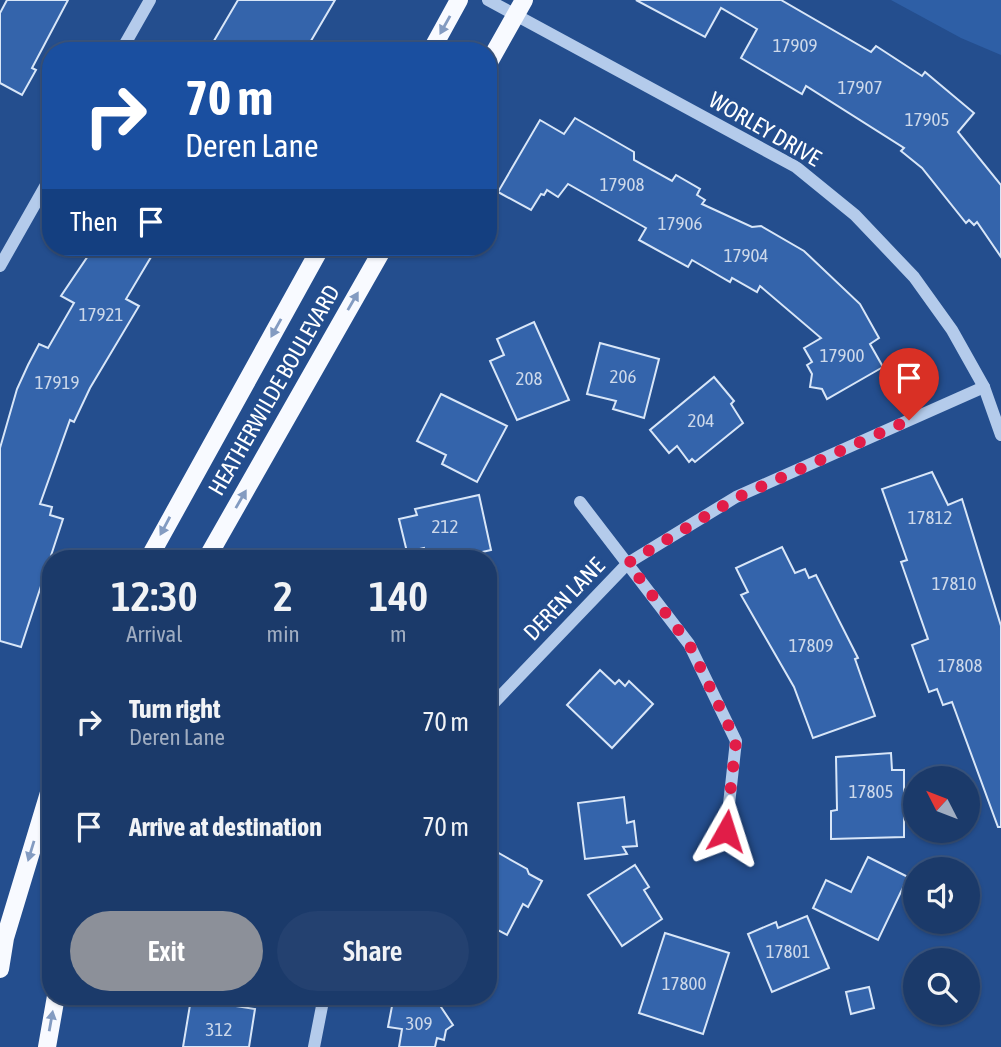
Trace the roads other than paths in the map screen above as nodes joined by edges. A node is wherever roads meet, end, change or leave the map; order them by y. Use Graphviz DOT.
graph roads {
  1 [pos="150,0"];
  2 [pos="460,0"];
  3 [pos="488,0"];
  4 [pos="520,8"];
  5 [pos="126,42"];
  6 [pos="436,42"];
  7 [pos="497,48"];
  8 [pos="42,192"];
  9 [pos="316,256"];
  10 [pos="379,256"];
  11 [pos="0,266"];
  12 [pos="984,387"];
  13 [pos="1001,435"];
  14 [pos="580,502"];
  15 [pos="153,550"];
  16 [pos="212,550"];
  17 [pos="628,563"];
  18 [pos="497,700"];
  19 [pos="42,816"];
  20 [pos="726,831"];
  21 [pos="0,969"];
  22 [pos="54,1005"];
  23 [pos="322,1005"];
  24 [pos="47,1047"];
  25 [pos="314,1047"];
  1 -- 5 [label="street"];
  2 -- 6 [label="main road, one-way"];
  3 -- 4 [label="street, WORLEY DRIVE"];
  4 -- 7 [label="main road"];
  4 -- 12 [label="street, WORLEY DRIVE"];
  8 -- 11 [label="street"];
  9 -- 15 [label="main road, HEATHERWILDE BOULEVARD, one-way"];
  16 -- 10 [label="main road, HEATHERWILDE BOULEVARD, one-way"];
  12 -- 13 [label="street, WORLEY DRIVE"];
  12 -- 17 [label="street, DEREN LANE"];
  14 -- 17 [label="street"];
  17 -- 18 [label="street, DEREN LANE"];
  17 -- 20 [label="street"];
  19 -- 21 [label="main road, one-way"];
  24 -- 22 [label="main road, one-way"];
  23 -- 25 [label="street"];
}
